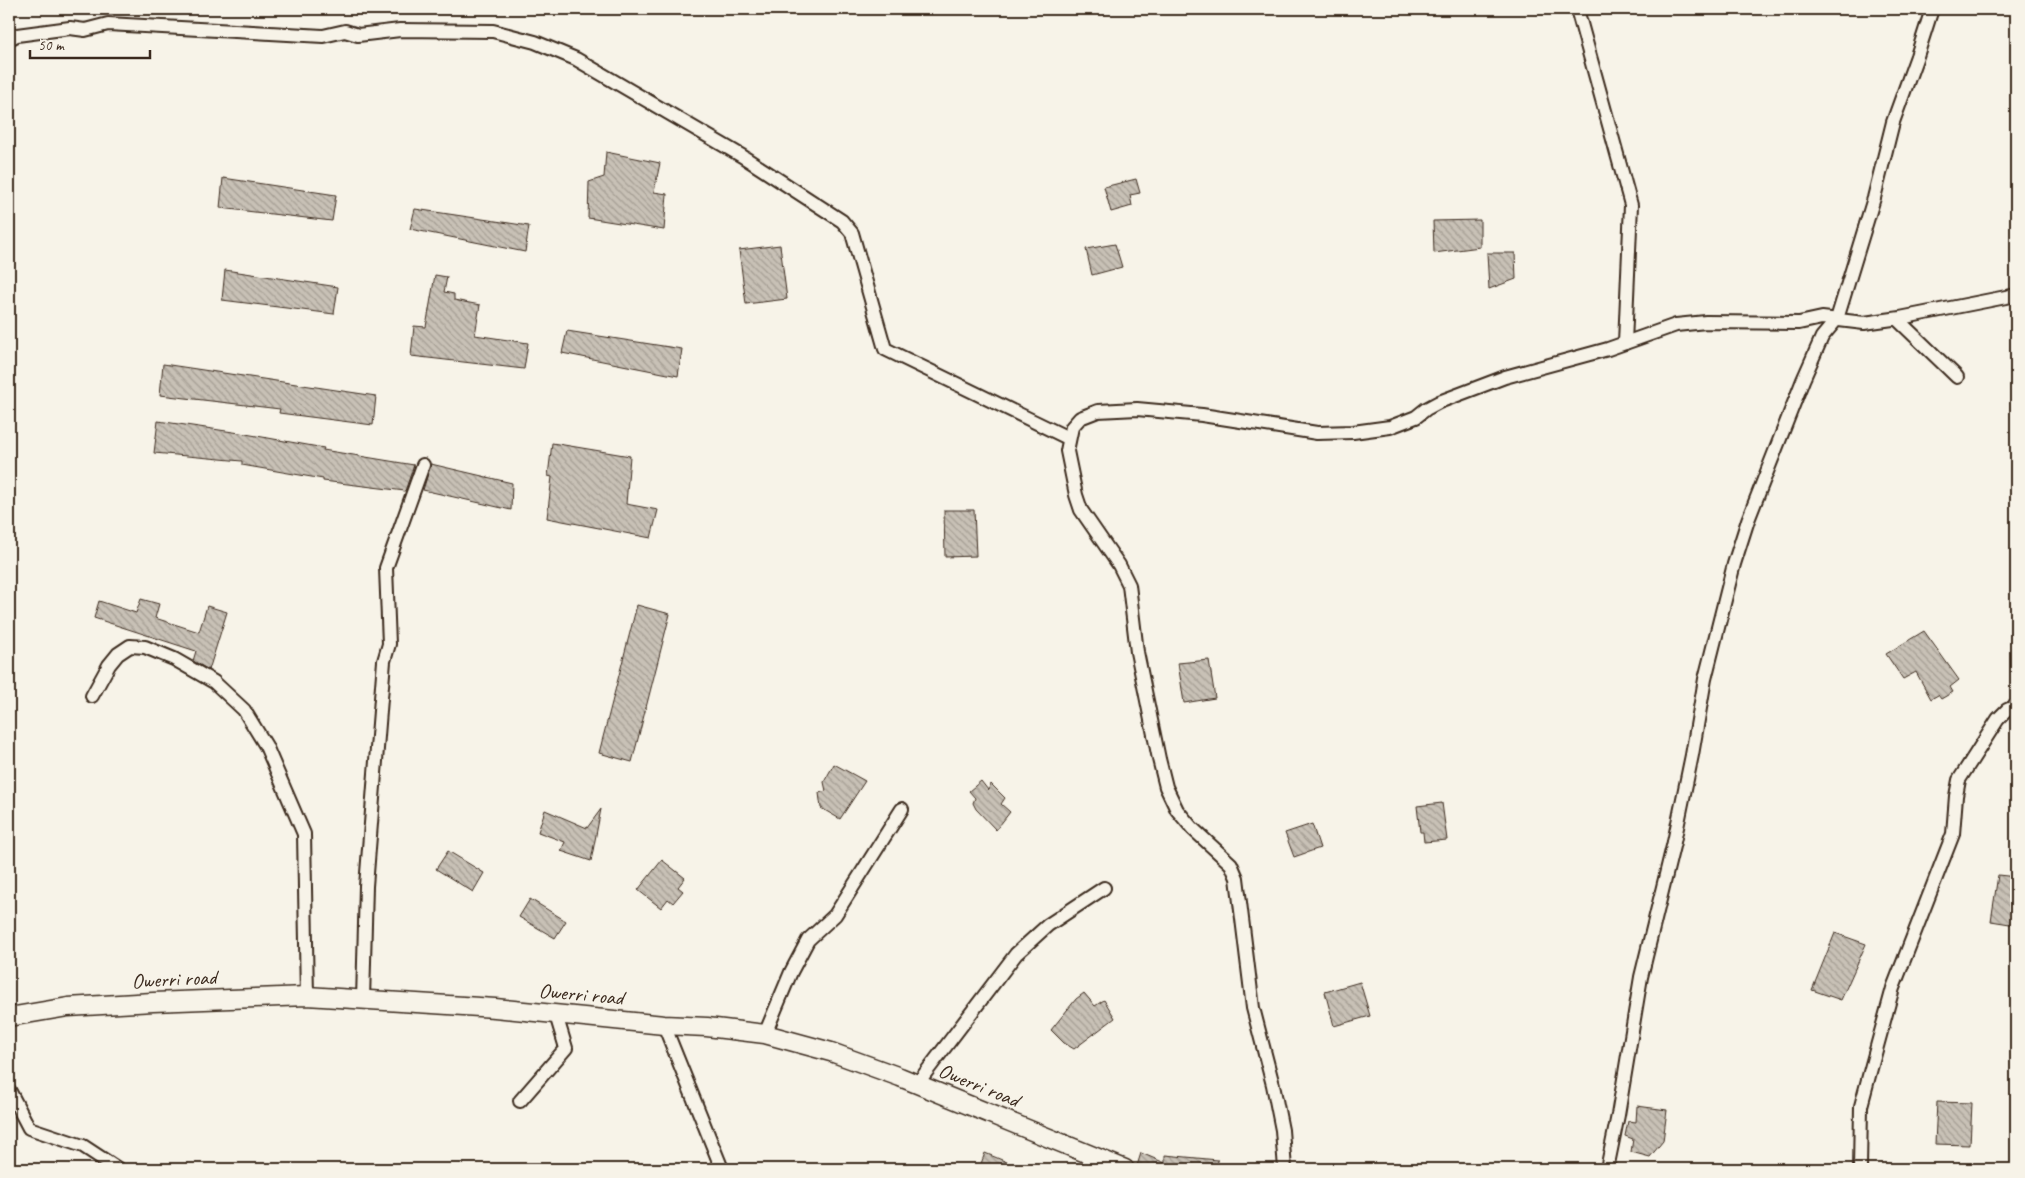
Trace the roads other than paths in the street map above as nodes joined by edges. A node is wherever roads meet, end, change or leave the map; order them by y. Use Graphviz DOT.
graph roads {
  1 [pos="1577,9"];
  2 [pos="1932,9"];
  3 [pos="9,39"];
  4 [pos="2016,294"];
  5 [pos="1822,318"];
  6 [pos="1837,318"];
  7 [pos="1897,319"];
  8 [pos="1822,337"];
  9 [pos="1625,343"];
  10 [pos="1957,377"];
  11 [pos="1068,438"];
  12 [pos="423,465"];
  13 [pos="92,696"];
  14 [pos="2016,706"];
  15 [pos="902,809"];
  16 [pos="1104,888"];
  17 [pos="307,996"];
  18 [pos="363,1000"];
  19 [pos="556,1015"];
  20 [pos="9,1017"];
  21 [pos="664,1024"];
  22 [pos="765,1034"];
  23 [pos="917,1084"];
  24 [pos="9,1090"];
  25 [pos="520,1101"];
  26 [pos="118,1169"];
  27 [pos="722,1169"];
  28 [pos="1125,1169"];
  29 [pos="1285,1169"];
  30 [pos="1607,1169"];
  31 [pos="1860,1169"];
  1 -- 9 [label="street"];
  2 -- 6 [label="street"];
  3 -- 11 [label="street"];
  4 -- 7 [label="street"];
  5 -- 6 [label="street"];
  5 -- 8 [label="street"];
  5 -- 9 [label="street"];
  6 -- 7 [label="street"];
  6 -- 8 [label="street"];
  7 -- 10 [label="street"];
  8 -- 30 [label="street"];
  9 -- 11 [label="street"];
  11 -- 29 [label="street"];
  12 -- 18 [label="street"];
  13 -- 17 [label="street"];
  14 -- 31 [label="street"];
  15 -- 22 [label="street"];
  16 -- 23 [label="street"];
  17 -- 18 [label="main road, Owerri road"];
  17 -- 20 [label="main road, Owerri road"];
  18 -- 19 [label="main road, Owerri road"];
  19 -- 21 [label="main road, Owerri road"];
  19 -- 25 [label="street"];
  21 -- 22 [label="main road, Owerri road"];
  21 -- 27 [label="street"];
  22 -- 23 [label="main road, Owerri road"];
  23 -- 28 [label="main road, Owerri road"];
  24 -- 26 [label="street"];
}
